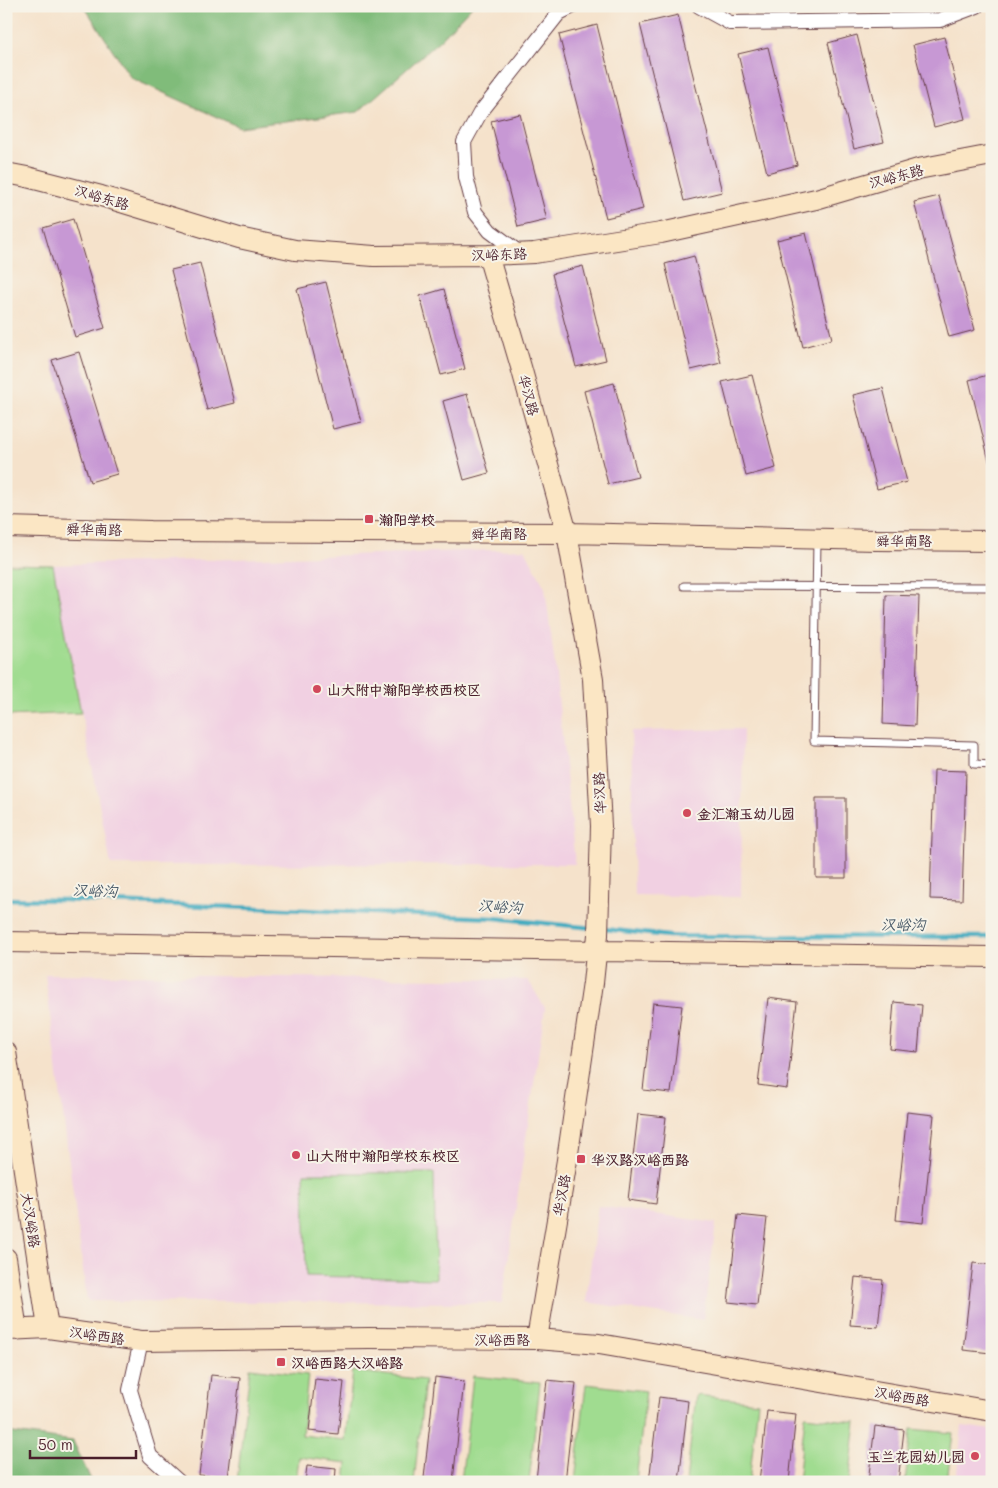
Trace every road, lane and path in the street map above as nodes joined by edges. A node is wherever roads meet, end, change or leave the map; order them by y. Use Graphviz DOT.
graph roads {
  1 [pos="573,6"];
  2 [pos="699,6"];
  3 [pos="977,6"];
  4 [pos="992,155"];
  5 [pos="6,173"];
  6 [pos="521,254"];
  7 [pos="488,255"];
  8 [pos="6,527"];
  9 [pos="567,533"];
  10 [pos="817,539"];
  11 [pos="992,540"];
  12 [pos="684,586"];
  13 [pos="816,586"];
  14 [pos="992,587"];
  15 [pos="992,765"];
  16 [pos="597,936"];
  17 [pos="6,942"];
  18 [pos="992,957"];
  19 [pos="6,1052"];
  20 [pos="6,1258"];
  21 [pos="48,1328"];
  22 [pos="12,1330"];
  23 [pos="536,1339"];
  24 [pos="141,1341"];
  25 [pos="992,1411"];
  26 [pos="179,1482"];
  1 -- 6 [label="street"];
  2 -- 3 [label="street"];
  4 -- 6 [label="street, 汉峪东路"];
  5 -- 7 [label="street, 汉峪东路"];
  6 -- 7 [label="street, 汉峪东路"];
  7 -- 9 [label="street, 华汉路"];
  8 -- 9 [label="street, 舜华南路"];
  9 -- 10 [label="street, 舜华南路"];
  9 -- 16 [label="street, 华汉路"];
  10 -- 11 [label="street, 舜华南路"];
  10 -- 13 [label="lane"];
  12 -- 13 [label="lane"];
  13 -- 14 [label="lane"];
  13 -- 15 [label="lane"];
  16 -- 17 [label="street"];
  16 -- 18 [label="street"];
  16 -- 23 [label="street, 华汉路"];
  19 -- 21 [label="street, 大汉峪路"];
  20 -- 22 [label="street"];
  21 -- 22 [label="street, 汉峪西路"];
  21 -- 24 [label="street, 汉峪西路"];
  23 -- 24 [label="street, 汉峪西路"];
  23 -- 25 [label="street, 汉峪西路"];
  24 -- 26 [label="street"];
}
